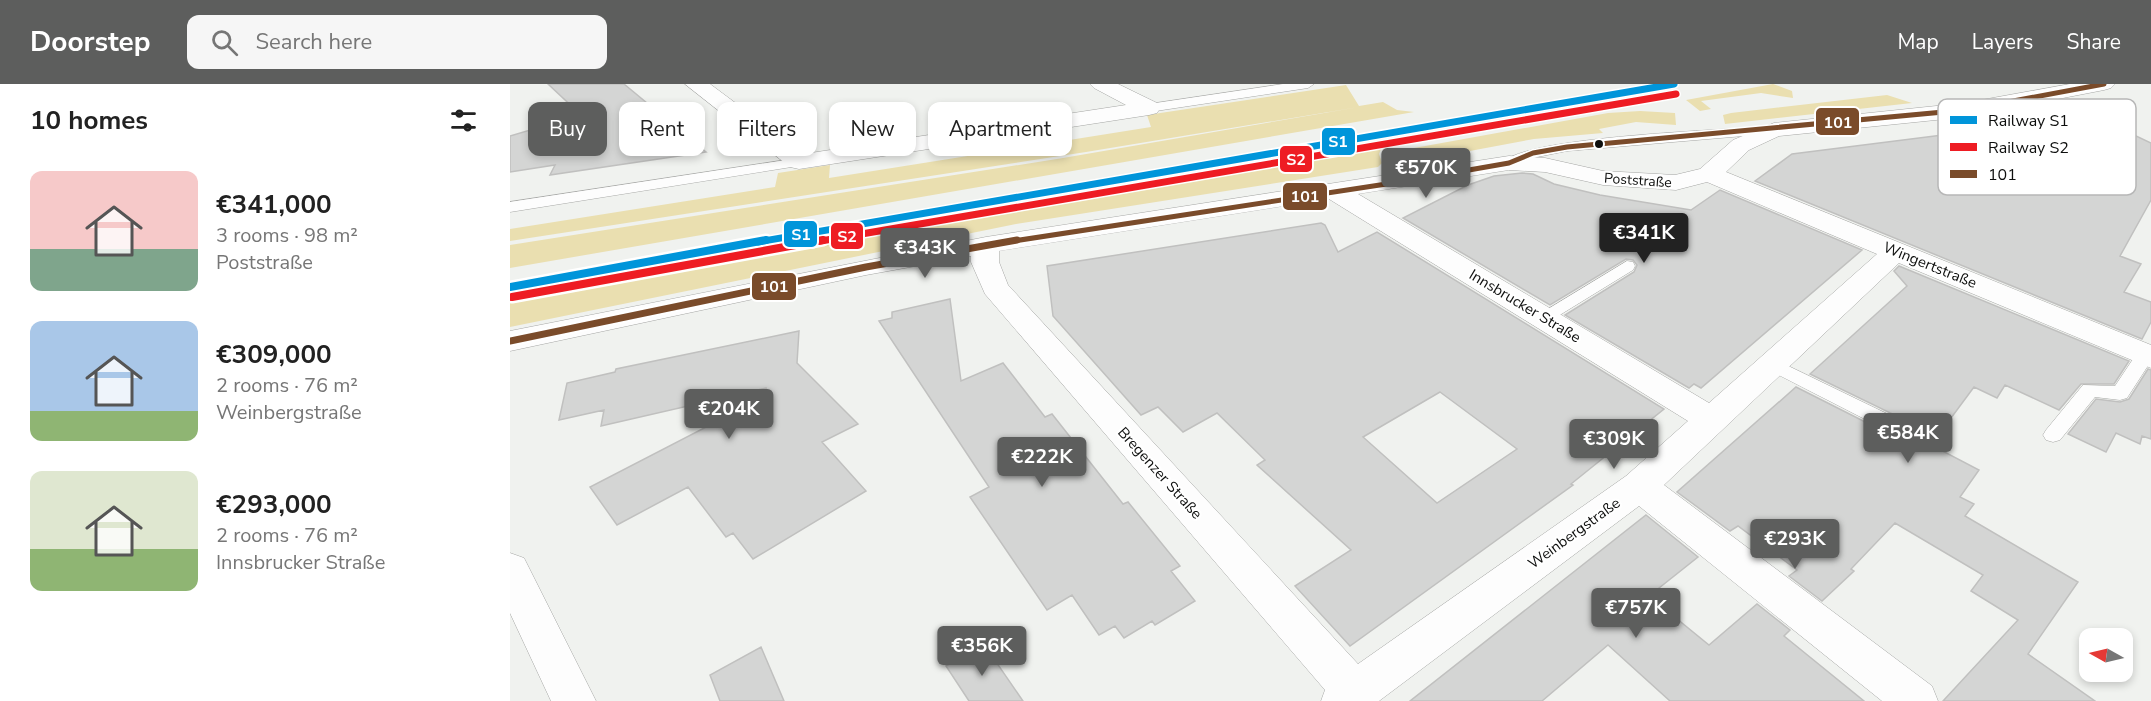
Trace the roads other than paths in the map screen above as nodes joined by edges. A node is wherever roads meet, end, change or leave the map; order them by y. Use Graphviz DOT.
graph roads {
  1 [pos="696,84"];
  2 [pos="1101,84"];
  3 [pos="1308,84"];
  4 [pos="2104,84"];
  5 [pos="2024,99"];
  6 [pos="1149,108"];
  7 [pos="1938,113"];
  8 [pos="1774,130"];
  9 [pos="799,162"];
  10 [pos="1509,164"];
  11 [pos="1709,174"];
  12 [pos="1336,192"];
  13 [pos="510,207"];
  14 [pos="986,245"];
  15 [pos="1896,251"];
  16 [pos="1626,266"];
  17 [pos="1544,317"];
  18 [pos="510,341"];
  19 [pos="2148,356"];
  20 [pos="1774,365"];
  21 [pos="1713,421"];
  22 [pos="1897,427"];
  23 [pos="2053,435"];
  24 [pos="1639,486"];
  25 [pos="510,570"];
  26 [pos="1349,696"];
  27 [pos="574,701"];
  28 [pos="1916,701"];
  1 -- 9 [label="street"];
  2 -- 6 [label="street"];
  3 -- 6 [label="lane"];
  4 -- 5 [label="street, Poststraße"];
  6 -- 9 [label="street"];
  7 -- 8 [label="street, Poststraße"];
  8 -- 10 [label="lane"];
  8 -- 11 [label="street, Poststraße"];
  9 -- 13 [label="lane"];
  10 -- 11 [label="street, Poststraße"];
  10 -- 12 [label="street, Poststraße"];
  11 -- 15 [label="street, Wingertstraße"];
  12 -- 14 [label="street, Poststraße"];
  12 -- 17 [label="street, Innsbrucker Straße"];
  14 -- 18 [label="street, Poststraße"];
  14 -- 26 [label="street, Bregenzer Straße"];
  15 -- 19 [label="street, Wingertstraße"];
  15 -- 20 [label="street, Weinbergstraße"];
  16 -- 17 [label="lane"];
  17 -- 21 [label="street, Innsbrucker Straße"];
  19 -- 23 [label="lane"];
  20 -- 21 [label="street, Weinbergstraße"];
  20 -- 22 [label="lane"];
  21 -- 24 [label="street, Weinbergstraße"];
  24 -- 26 [label="street, Weinbergstraße"];
  24 -- 28 [label="street"];
  25 -- 27 [label="street"];
}
